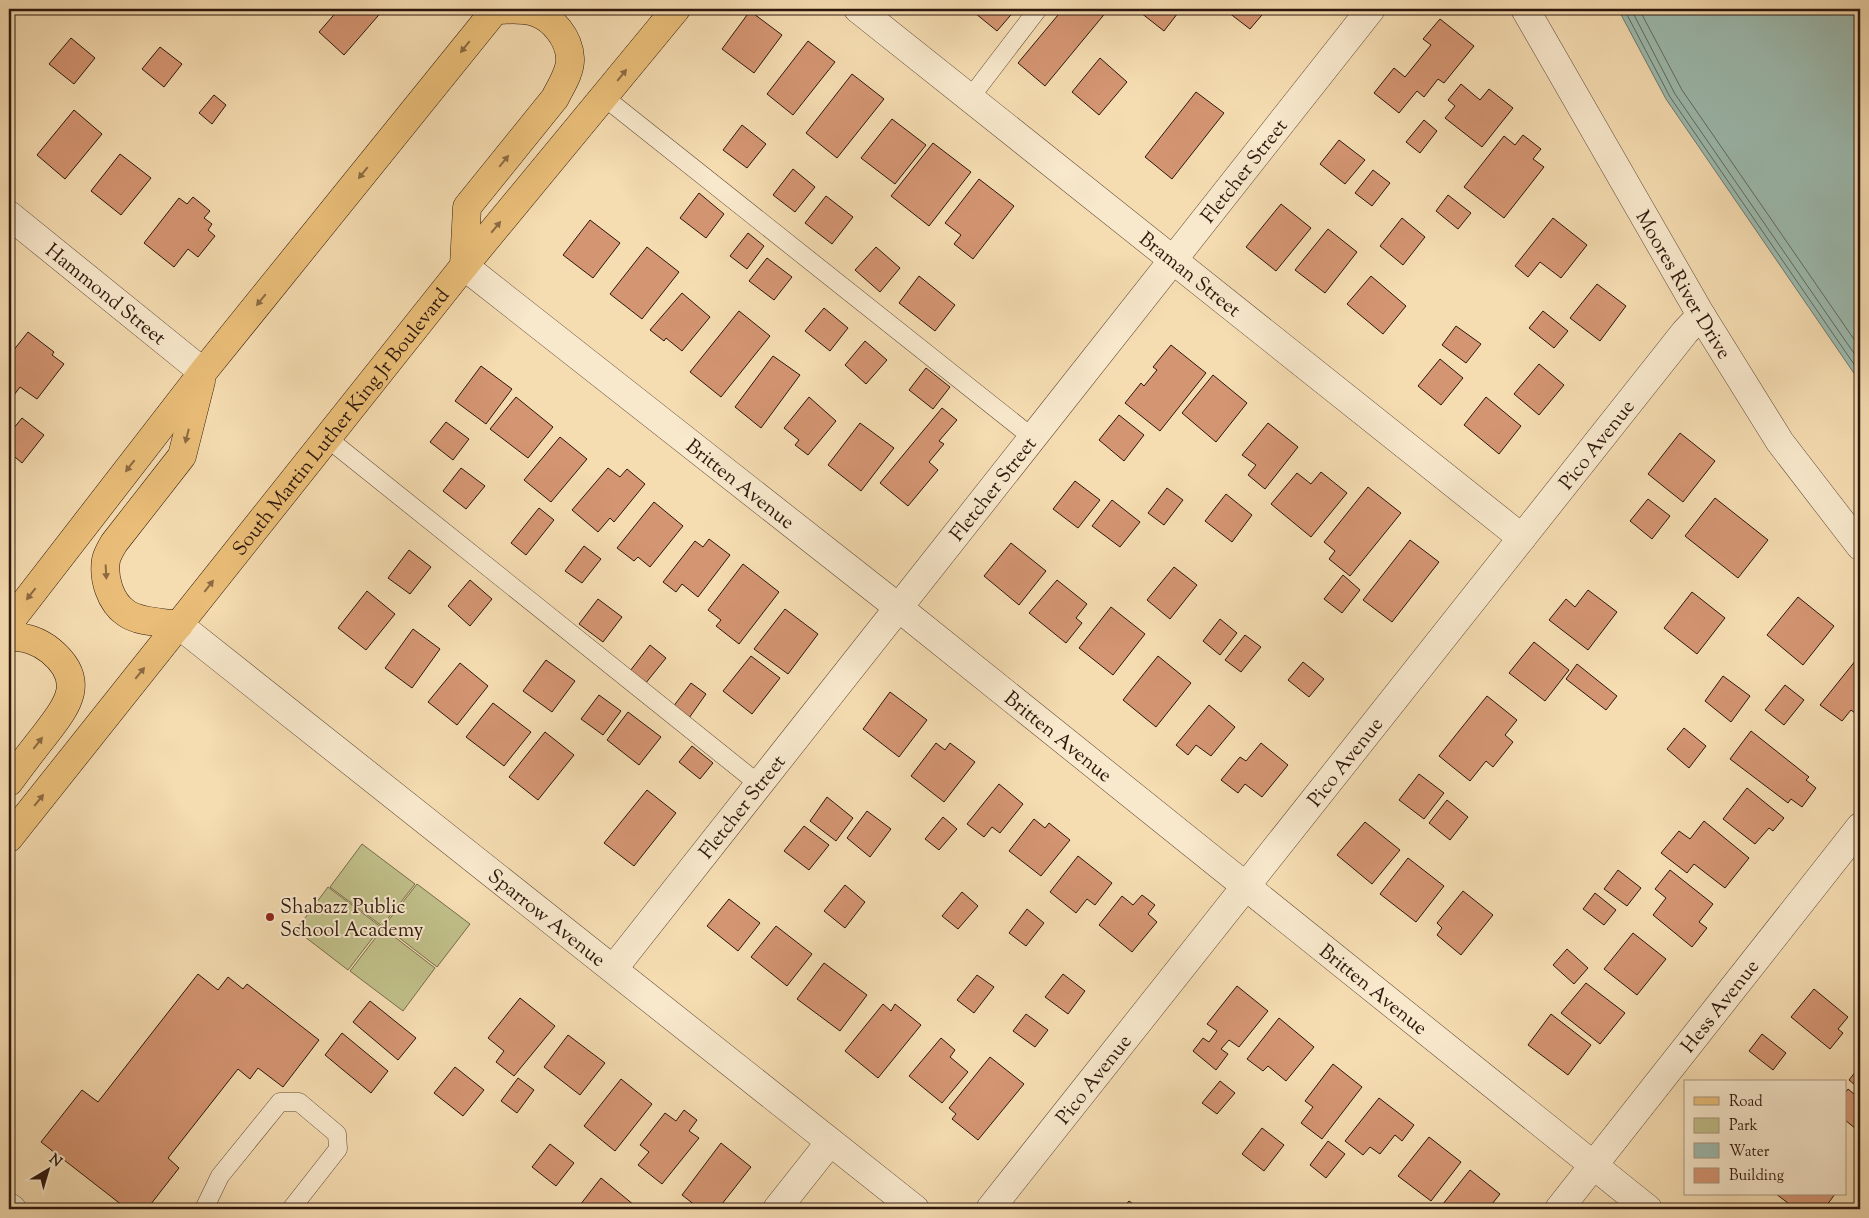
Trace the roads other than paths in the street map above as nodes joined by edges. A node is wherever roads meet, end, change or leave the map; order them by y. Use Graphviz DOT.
graph roads {
  1 [pos="494,9"];
  2 [pos="676,9"];
  3 [pos="858,9"];
  4 [pos="1038,9"];
  5 [pos="1371,9"];
  6 [pos="1525,9"];
  7 [pos="604,97"];
  8 [pos="970,98"];
  9 [pos="9,215"];
  10 [pos="1172,260"];
  11 [pos="464,266"];
  12 [pos="1701,315"];
  13 [pos="203,372"];
  14 [pos="327,438"];
  15 [pos="1033,438"];
  16 [pos="1522,538"];
  17 [pos="1860,546"];
  18 [pos="899,608"];
  19 [pos="9,623"];
  20 [pos="179,624"];
  21 [pos="9,638"];
  22 [pos="9,782"];
  23 [pos="760,785"];
  24 [pos="1860,827"];
  25 [pos="9,838"];
  26 [pos="1246,887"];
  27 [pos="614,968"];
  28 [pos="830,1142"];
  29 [pos="1594,1165"];
  30 [pos="9,1207"];
  31 [pos="12,1209"];
  32 [pos="204,1209"];
  33 [pos="292,1209"];
  34 [pos="777,1209"];
  35 [pos="915,1209"];
  36 [pos="990,1209"];
  37 [pos="1559,1209"];
  38 [pos="1648,1209"];
  11 -- 1 [label="main road, one-way"];
  1 -- 13 [label="main road, one-way"];
  7 -- 2 [label="main road, South Martin Luther King Jr Boulevard, one-way"];
  3 -- 8 [label="street, Braman Street"];
  4 -- 8 [label="lane"];
  5 -- 10 [label="street, Fletcher Street"];
  6 -- 12 [label="street, Moores River Drive"];
  11 -- 7 [label="main road, South Martin Luther King Jr Boulevard, one-way"];
  7 -- 15 [label="lane"];
  8 -- 10 [label="street, Braman Street"];
  9 -- 13 [label="street, Hammond Street"];
  10 -- 15 [label="street, Fletcher Street"];
  10 -- 16 [label="street, Braman Street"];
  11 -- 14 [label="main road, South Martin Luther King Jr Boulevard"];
  11 -- 18 [label="street, Britten Avenue"];
  12 -- 16 [label="street, Pico Avenue"];
  12 -- 17 [label="street, Moores River Drive"];
  13 -- 19 [label="main road, one-way"];
  13 -- 20 [label="main road, one-way"];
  20 -- 14 [label="main road, South Martin Luther King Jr Boulevard, one-way"];
  14 -- 23 [label="lane"];
  15 -- 18 [label="street, Fletcher Street"];
  16 -- 26 [label="street, Pico Avenue"];
  18 -- 23 [label="street, Fletcher Street"];
  18 -- 26 [label="street, Britten Avenue"];
  25 -- 20 [label="main road, South Martin Luther King Jr Boulevard, one-way"];
  20 -- 27 [label="street, Sparrow Avenue"];
  22 -- 21 [label="main road, one-way"];
  23 -- 27 [label="street, Fletcher Street"];
  24 -- 29 [label="street, Hess Avenue"];
  26 -- 29 [label="street, Britten Avenue"];
  26 -- 36 [label="street, Pico Avenue"];
  27 -- 28 [label="street, Sparrow Avenue"];
  28 -- 34 [label="street"];
  28 -- 35 [label="street, Sparrow Avenue"];
  29 -- 37 [label="street, Hess Avenue"];
  29 -- 38 [label="street, Britten Avenue"];
  30 -- 31 [label="street"];
  32 -- 33 [label="lane"];
}
